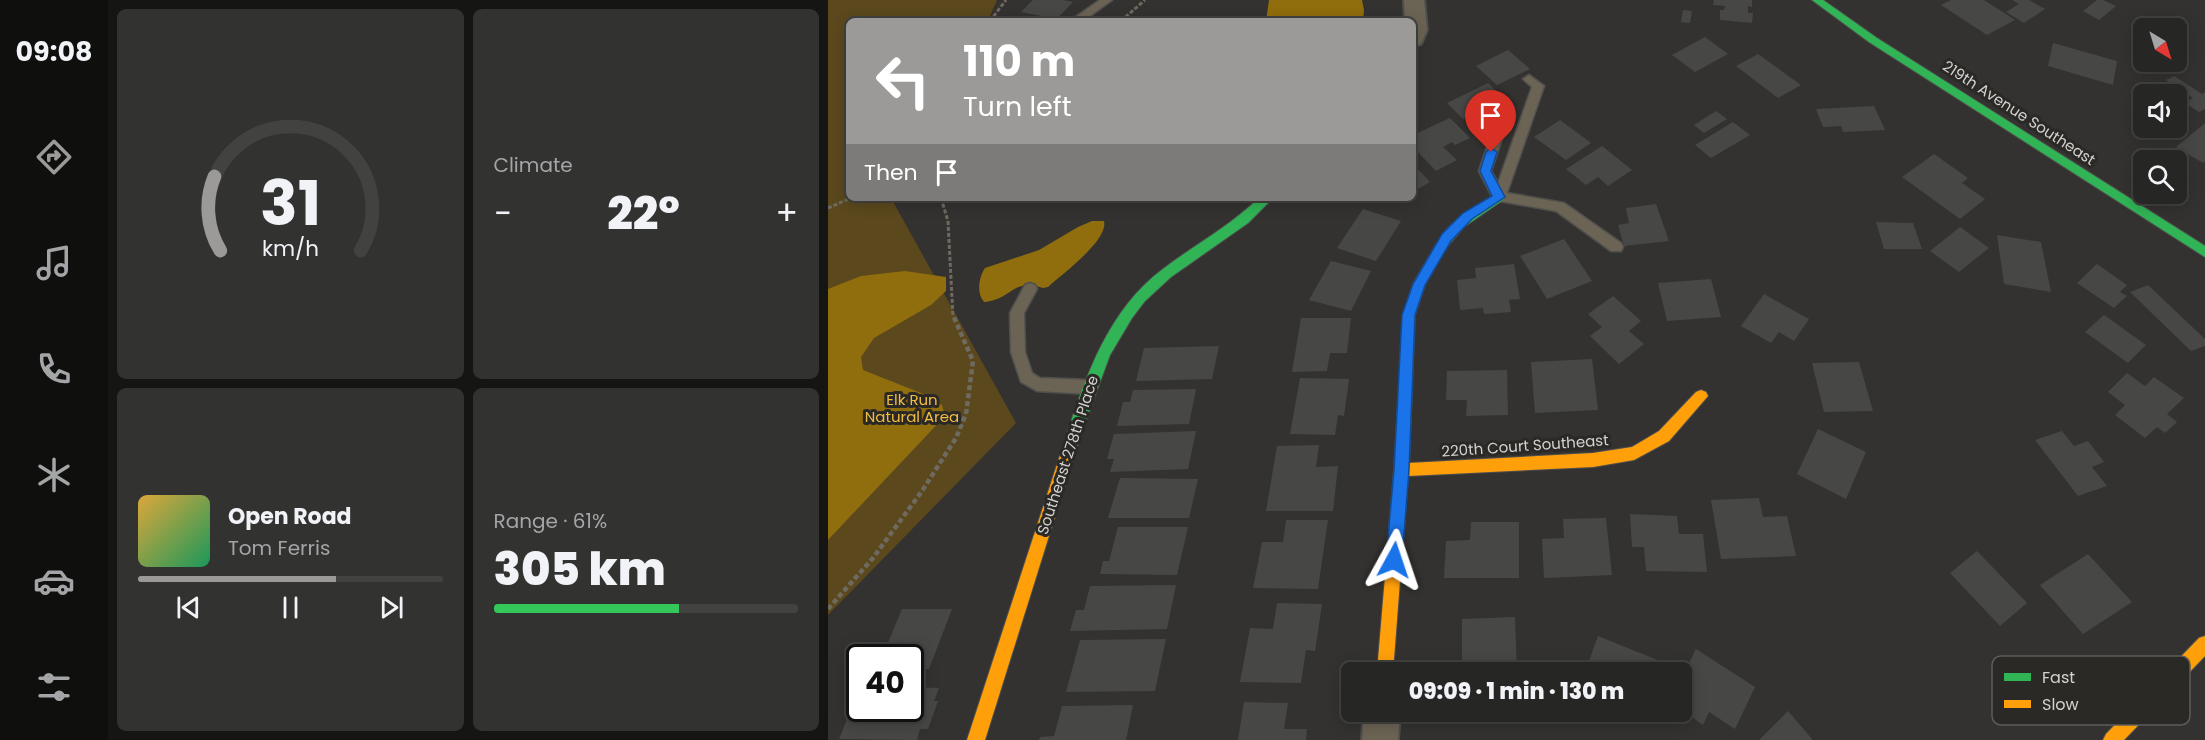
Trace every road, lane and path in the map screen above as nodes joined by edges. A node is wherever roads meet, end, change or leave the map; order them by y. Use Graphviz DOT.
graph roads {
  1 [pos="1006,0"];
  2 [pos="1107,0"];
  3 [pos="1145,0"];
  4 [pos="1414,0"];
  5 [pos="1817,0"];
  6 [pos="992,18"];
  7 [pos="1080,18"];
  8 [pos="1125,18"];
  9 [pos="1415,18"];
  10 [pos="1529,79"];
  11 [pos="1504,115"];
  12 [pos="1499,197"];
  13 [pos="846,200"];
  14 [pos="942,201"];
  15 [pos="1264,201"];
  16 [pos="828,208"];
  17 [pos="1616,247"];
  18 [pos="2205,252"];
  19 [pos="1030,289"];
  20 [pos="1089,387"];
  21 [pos="1701,396"];
  22 [pos="1401,470"];
  23 [pos="828,609"];
  24 [pos="2205,644"];
  25 [pos="2190,659"];
  26 [pos="1386,662"];
  27 [pos="1381,722"];
  28 [pos="2127,725"];
  29 [pos="976,740"];
  30 [pos="1380,740"];
  31 [pos="2112,740"];
  1 -- 6 [label="path"];
  2 -- 7 [label="lane"];
  3 -- 8 [label="path"];
  4 -- 9 [label="street"];
  5 -- 18 [label="street, 219th Avenue Southeast"];
  10 -- 12 [label="lane"];
  11 -- 12 [label="lane"];
  12 -- 17 [label="lane"];
  12 -- 22 [label="street"];
  13 -- 16 [label="path"];
  14 -- 23 [label="path"];
  15 -- 20 [label="street, Southeast 278th Place"];
  19 -- 20 [label="lane"];
  20 -- 29 [label="street, Southeast 278th Place"];
  21 -- 22 [label="street, 220th Court Southeast"];
  22 -- 26 [label="street"];
  24 -- 25 [label="street"];
  27 -- 30 [label="street"];
  28 -- 31 [label="street"];
}
